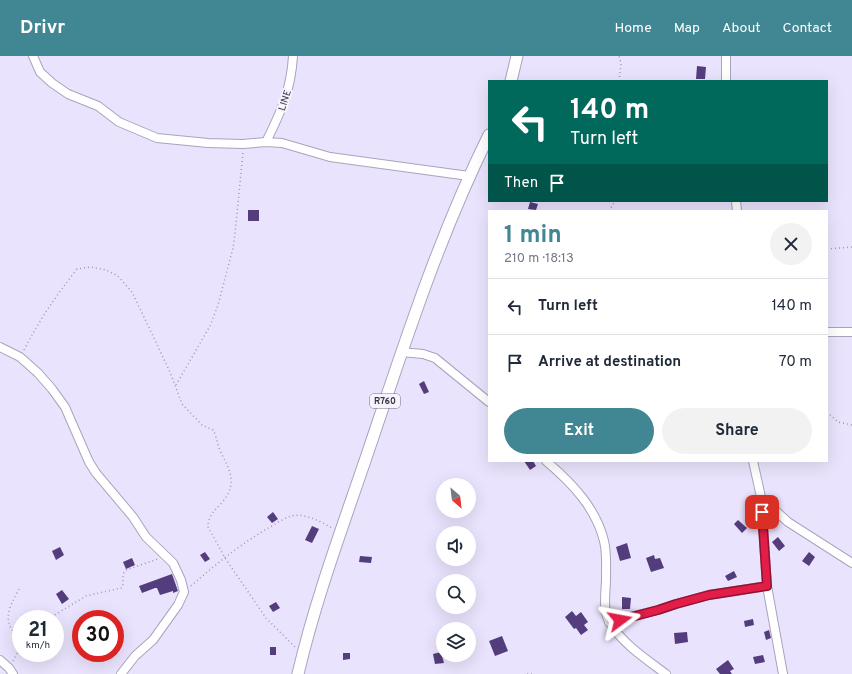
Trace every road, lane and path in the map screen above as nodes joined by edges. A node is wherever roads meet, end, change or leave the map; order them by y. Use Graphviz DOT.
graph roads {
  1 [pos="33,56"];
  2 [pos="293,56"];
  3 [pos="517,56"];
  4 [pos="619,56"];
  5 [pos="726,56"];
  6 [pos="511,80"];
  7 [pos="619,80"];
  8 [pos="726,80"];
  9 [pos="488,137"];
  10 [pos="266,142"];
  11 [pos="243,144"];
  12 [pos="469,176"];
  13 [pos="852,247"];
  14 [pos="828,249"];
  15 [pos="828,332"];
  16 [pos="852,332"];
  17 [pos="0,347"];
  18 [pos="402,352"];
  19 [pos="20,357"];
  20 [pos="175,386"];
  21 [pos="488,401"];
  22 [pos="828,413"];
  23 [pos="852,426"];
  24 [pos="547,462"];
  25 [pos="754,462"];
  26 [pos="760,497"];
  27 [pos="340,533"];
  28 [pos="167,556"];
  29 [pos="225,558"];
  30 [pos="852,563"];
  31 [pos="767,586"];
  32 [pos="19,589"];
  33 [pos="184,592"];
  34 [pos="63,610"];
  35 [pos="609,622"];
  36 [pos="12,629"];
  37 [pos="302,655"];
  38 [pos="0,660"];
  39 [pos="11,671"];
  40 [pos="121,674"];
  41 [pos="298,674"];
  42 [pos="527,674"];
  43 [pos="532,674"];
  44 [pos="666,674"];
  45 [pos="783,674"];
  1 -- 11 [label="street"];
  2 -- 10 [label="street, LINE"];
  3 -- 6 [label="main road"];
  4 -- 7 [label="path"];
  5 -- 8 [label="street"];
  9 -- 12 [label="main road, R760"];
  10 -- 11 [label="street"];
  10 -- 12 [label="street"];
  11 -- 20 [label="path"];
  12 -- 18 [label="main road, R760"];
  13 -- 14 [label="path"];
  15 -- 16 [label="street"];
  17 -- 19 [label="street"];
  18 -- 21 [label="street"];
  18 -- 27 [label="main road, R760"];
  19 -- 20 [label="path"];
  19 -- 28 [label="street"];
  20 -- 29 [label="path"];
  22 -- 23 [label="path"];
  24 -- 35 [label="street"];
  25 -- 26 [label="street"];
  26 -- 30 [label="street"];
  26 -- 31 [label="street"];
  27 -- 29 [label="path"];
  27 -- 37 [label="main road, R760"];
  28 -- 33 [label="street"];
  28 -- 34 [label="path"];
  29 -- 33 [label="path"];
  29 -- 37 [label="path"];
  31 -- 35 [label="street"];
  31 -- 45 [label="street"];
  32 -- 36 [label="path"];
  33 -- 40 [label="street"];
  35 -- 44 [label="street"];
  37 -- 41 [label="main road, R760"];
  38 -- 39 [label="street"];
  42 -- 43 [label="path"];
}
